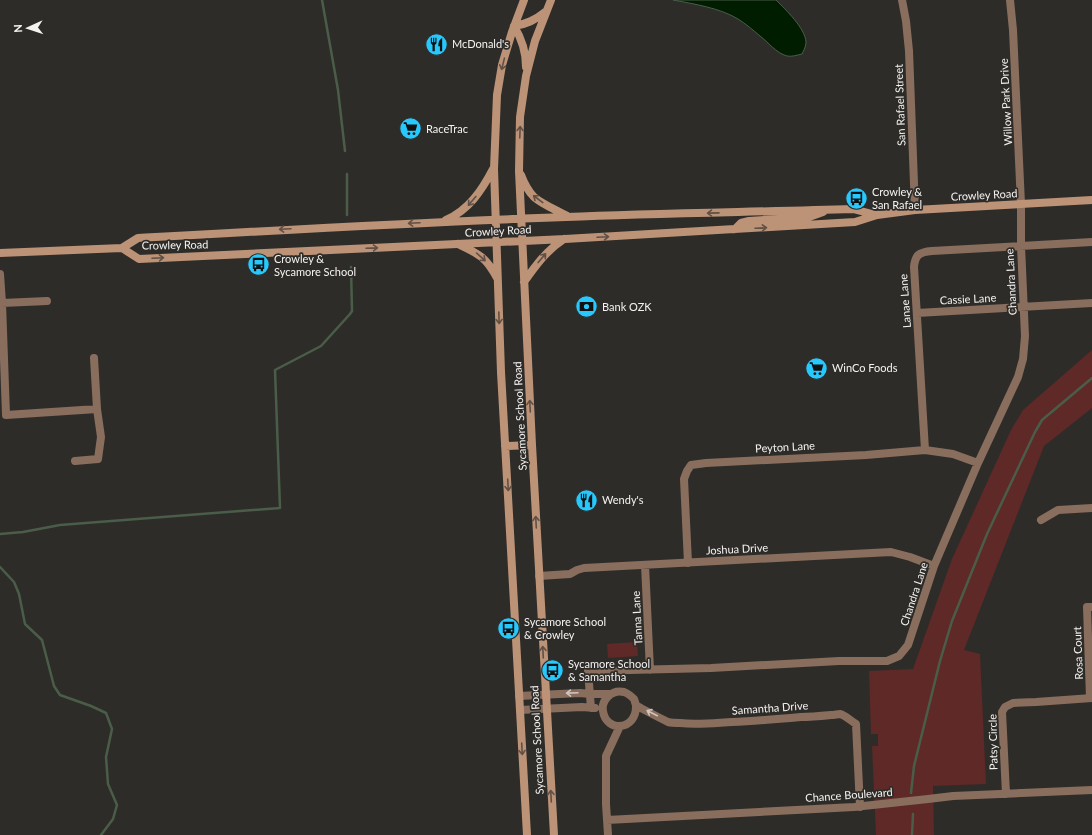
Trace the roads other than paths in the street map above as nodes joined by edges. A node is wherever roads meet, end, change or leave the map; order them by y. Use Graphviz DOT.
graph roads {
  1 [pos="524,0"];
  2 [pos="551,0"];
  3 [pos="902,0"];
  4 [pos="1010,0"];
  5 [pos="546,11"];
  6 [pos="514,26"];
  7 [pos="526,76"];
  8 [pos="494,169"];
  9 [pos="519,171"];
  10 [pos="1092,200"];
  11 [pos="1021,204"];
  12 [pos="827,210"];
  13 [pos="915,210"];
  14 [pos="877,215"];
  15 [pos="568,216"];
  16 [pos="520,218"];
  17 [pos="495,219"];
  18 [pos="441,222"];
  19 [pos="735,229"];
  20 [pos="564,239"];
  21 [pos="522,241"];
  22 [pos="496,242"];
  23 [pos="1092,242"];
  24 [pos="458,244"];
  25 [pos="1020,246"];
  26 [pos="122,248"];
  27 [pos="0,253"];
  28 [pos="0,274"];
  29 [pos="498,279"];
  30 [pos="524,282"];
  31 [pos="47,301"];
  32 [pos="1092,303"];
  33 [pos="2,304"];
  34 [pos="1023,307"];
  35 [pos="918,313"];
  36 [pos="94,358"];
  37 [pos="97,410"];
  38 [pos="532,445"];
  39 [pos="505,446"];
  40 [pos="925,450"];
  41 [pos="75,460"];
  42 [pos="978,463"];
  43 [pos="1092,508"];
  44 [pos="1041,520"];
  45 [pos="688,563"];
  46 [pos="645,565"];
  47 [pos="934,566"];
  48 [pos="539,576"];
  49 [pos="1089,607"];
  50 [pos="650,670"];
  51 [pos="546,694"];
  52 [pos="590,694"];
  53 [pos="611,694"];
  54 [pos="519,696"];
  55 [pos="1091,698"];
  56 [pos="636,705"];
  57 [pos="546,708"];
  58 [pos="592,708"];
  59 [pos="602,709"];
  60 [pos="520,710"];
  61 [pos="620,726"];
  62 [pos="1092,790"];
  63 [pos="1006,794"];
  64 [pos="860,807"];
  65 [pos="607,820"];
  66 [pos="527,835"];
  67 [pos="554,835"];
  68 [pos="608,835"];
  1 -- 6 [label="main road, Sycamore School Road"];
  2 -- 5 [label="main road, Sycamore School Road"];
  3 -- 13 [label="street, San Rafael Street"];
  4 -- 11 [label="street, Willow Park Drive"];
  5 -- 6 [label="main road"];
  5 -- 7 [label="main road, Sycamore School Road"];
  6 -- 7 [label="main road"];
  6 -- 8 [label="main road, Sycamore School Road, one-way"];
  9 -- 7 [label="main road, Sycamore School Road, one-way"];
  8 -- 17 [label="main road, Sycamore School Road"];
  8 -- 18 [label="main road, one-way"];
  15 -- 9 [label="main road, one-way"];
  9 -- 16 [label="main road, Sycamore School Road"];
  10 -- 11 [label="main road, Crowley Road"];
  11 -- 13 [label="main road, Crowley Road"];
  11 -- 25 [label="street, Chandra Lane"];
  12 -- 14 [label="main road, Crowley Road"];
  12 -- 15 [label="main road, Crowley Road, one-way"];
  12 -- 19 [label="main road"];
  13 -- 14 [label="main road, Crowley Road"];
  19 -- 14 [label="main road, Crowley Road, one-way"];
  15 -- 16 [label="main road, Crowley Road"];
  16 -- 17 [label="main road, Crowley Road"];
  16 -- 21 [label="main road, Sycamore School Road"];
  17 -- 18 [label="main road, Crowley Road"];
  17 -- 22 [label="main road, Sycamore School Road"];
  18 -- 26 [label="main road, Crowley Road, one-way"];
  20 -- 19 [label="main road, Crowley Road, one-way"];
  20 -- 21 [label="main road, Crowley Road"];
  30 -- 20 [label="main road, one-way"];
  21 -- 22 [label="main road, Crowley Road"];
  21 -- 30 [label="main road, Sycamore School Road"];
  22 -- 24 [label="main road, Crowley Road"];
  22 -- 29 [label="main road, Sycamore School Road"];
  23 -- 25 [label="street"];
  26 -- 24 [label="main road, Crowley Road, one-way"];
  24 -- 29 [label="main road, one-way"];
  25 -- 34 [label="street, Chandra Lane"];
  25 -- 35 [label="street, Lanae Lane"];
  26 -- 27 [label="main road, Crowley Road"];
  28 -- 33 [label="street"];
  29 -- 39 [label="main road, Sycamore School Road, one-way"];
  38 -- 30 [label="main road, Sycamore School Road, one-way"];
  31 -- 33 [label="street"];
  32 -- 34 [label="street, Cassie Lane"];
  33 -- 37 [label="street"];
  34 -- 35 [label="street, Cassie Lane"];
  34 -- 42 [label="street, Chandra Lane"];
  35 -- 40 [label="street, Lanae Lane"];
  36 -- 37 [label="street"];
  37 -- 41 [label="street"];
  38 -- 39 [label="main road"];
  48 -- 38 [label="main road, Sycamore School Road, one-way"];
  39 -- 54 [label="main road, Sycamore School Road, one-way"];
  40 -- 42 [label="street, Peyton Lane"];
  40 -- 45 [label="street, Peyton Lane"];
  42 -- 47 [label="street, Chandra Lane"];
  43 -- 44 [label="street"];
  45 -- 46 [label="street, Joshua Drive"];
  45 -- 47 [label="street, Joshua Drive"];
  46 -- 48 [label="street, Joshua Drive"];
  46 -- 50 [label="street, Tanna Lane"];
  47 -- 50 [label="street, Chandra Lane"];
  51 -- 48 [label="main road, Sycamore School Road, one-way"];
  49 -- 55 [label="street, Rosa Court"];
  50 -- 52 [label="street, Chandra Lane"];
  52 -- 51 [label="street, Samantha Drive, one-way"];
  51 -- 54 [label="street, Samantha Drive"];
  51 -- 57 [label="main road, Sycamore School Road"];
  52 -- 53 [label="street, Samantha Drive"];
  52 -- 58 [label="street, Chandra Lane"];
  53 -- 56 [label="street, Samantha Drive"];
  53 -- 59 [label="street"];
  54 -- 60 [label="main road, Sycamore School Road"];
  55 -- 63 [label="street, Patsy Circle"];
  56 -- 61 [label="street"];
  64 -- 56 [label="street, Samantha Drive, one-way"];
  57 -- 58 [label="street"];
  57 -- 60 [label="street"];
  67 -- 57 [label="main road, Sycamore School Road, one-way"];
  58 -- 59 [label="street"];
  59 -- 61 [label="street"];
  60 -- 66 [label="main road, Sycamore School Road, one-way"];
  61 -- 65 [label="street"];
  62 -- 63 [label="street, Chance Boulevard"];
  63 -- 64 [label="street, Chance Boulevard"];
  64 -- 65 [label="street, Chance Boulevard"];
  65 -- 68 [label="street"];
}
